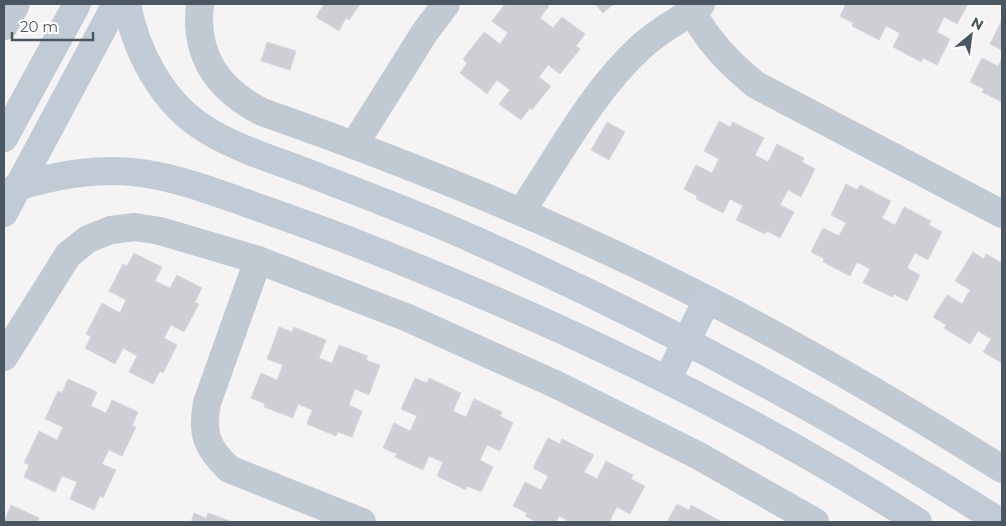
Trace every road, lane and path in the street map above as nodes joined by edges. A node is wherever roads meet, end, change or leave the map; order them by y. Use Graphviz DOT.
graph roads {
  1 [pos="16,4"];
  2 [pos="76,4"];
  3 [pos="116,4"];
  4 [pos="127,4"];
  5 [pos="200,4"];
  6 [pos="446,4"];
  7 [pos="696,8"];
  8 [pos="4,26"];
  9 [pos="4,138"];
  10 [pos="354,145"];
  11 [pos="16,187"];
  12 [pos="521,212"];
  13 [pos="4,213"];
  14 [pos="1002,214"];
  15 [pos="258,260"];
  16 [pos="708,300"];
  17 [pos="686,341"];
  18 [pos="4,357"];
  19 [pos="667,380"];
  20 [pos="1002,469"];
  21 [pos="362,522"];
  22 [pos="815,522"];
  23 [pos="918,522"];
  24 [pos="1000,522"];
  1 -- 8 [label="street"];
  2 -- 9 [label="street"];
  3 -- 11 [label="street"];
  4 -- 17 [label="street"];
  5 -- 10 [label="street"];
  6 -- 10 [label="street"];
  7 -- 12 [label="street"];
  7 -- 14 [label="street"];
  10 -- 12 [label="street"];
  11 -- 13 [label="street"];
  11 -- 19 [label="street"];
  12 -- 16 [label="street"];
  15 -- 18 [label="street"];
  15 -- 21 [label="street"];
  15 -- 22 [label="street"];
  16 -- 17 [label="street"];
  16 -- 20 [label="street"];
  17 -- 19 [label="street"];
  17 -- 24 [label="street"];
  19 -- 23 [label="street"];
}
